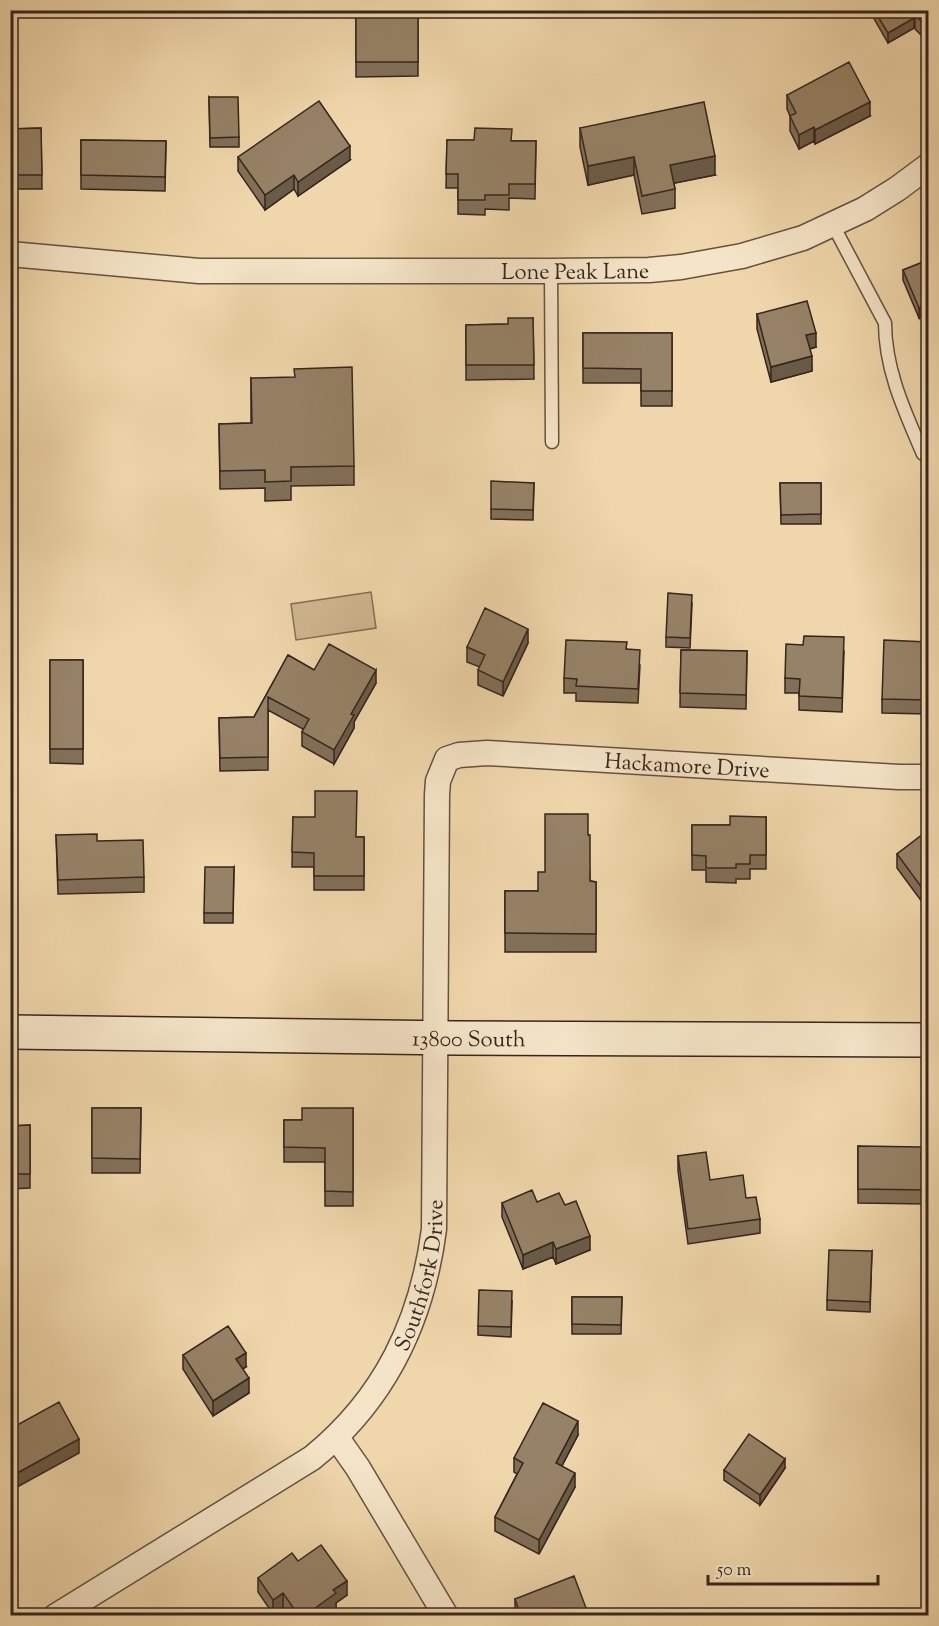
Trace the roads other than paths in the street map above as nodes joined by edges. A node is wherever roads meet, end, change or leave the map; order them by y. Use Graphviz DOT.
graph roads {
  1 [pos="928,166"];
  2 [pos="833,225"];
  3 [pos="10,254"];
  4 [pos="551,271"];
  5 [pos="552,442"];
  6 [pos="923,454"];
  7 [pos="447,759"];
  8 [pos="928,777"];
  9 [pos="10,1032"];
  10 [pos="436,1037"];
  11 [pos="928,1040"];
  12 [pos="337,1438"];
  13 [pos="56,1616"];
  14 [pos="446,1616"];
  1 -- 2 [label="street, Lone Peak Lane"];
  2 -- 4 [label="street, Lone Peak Lane"];
  2 -- 6 [label="lane"];
  3 -- 4 [label="street, Lone Peak Lane"];
  4 -- 5 [label="lane"];
  7 -- 8 [label="street, Hackamore Drive"];
  7 -- 10 [label="street, Southfork Drive"];
  9 -- 10 [label="main road, 13800 South"];
  10 -- 11 [label="main road, 13800 South"];
  10 -- 12 [label="street, Southfork Drive"];
  12 -- 13 [label="street, Southfork Drive"];
  12 -- 14 [label="street"];
}
